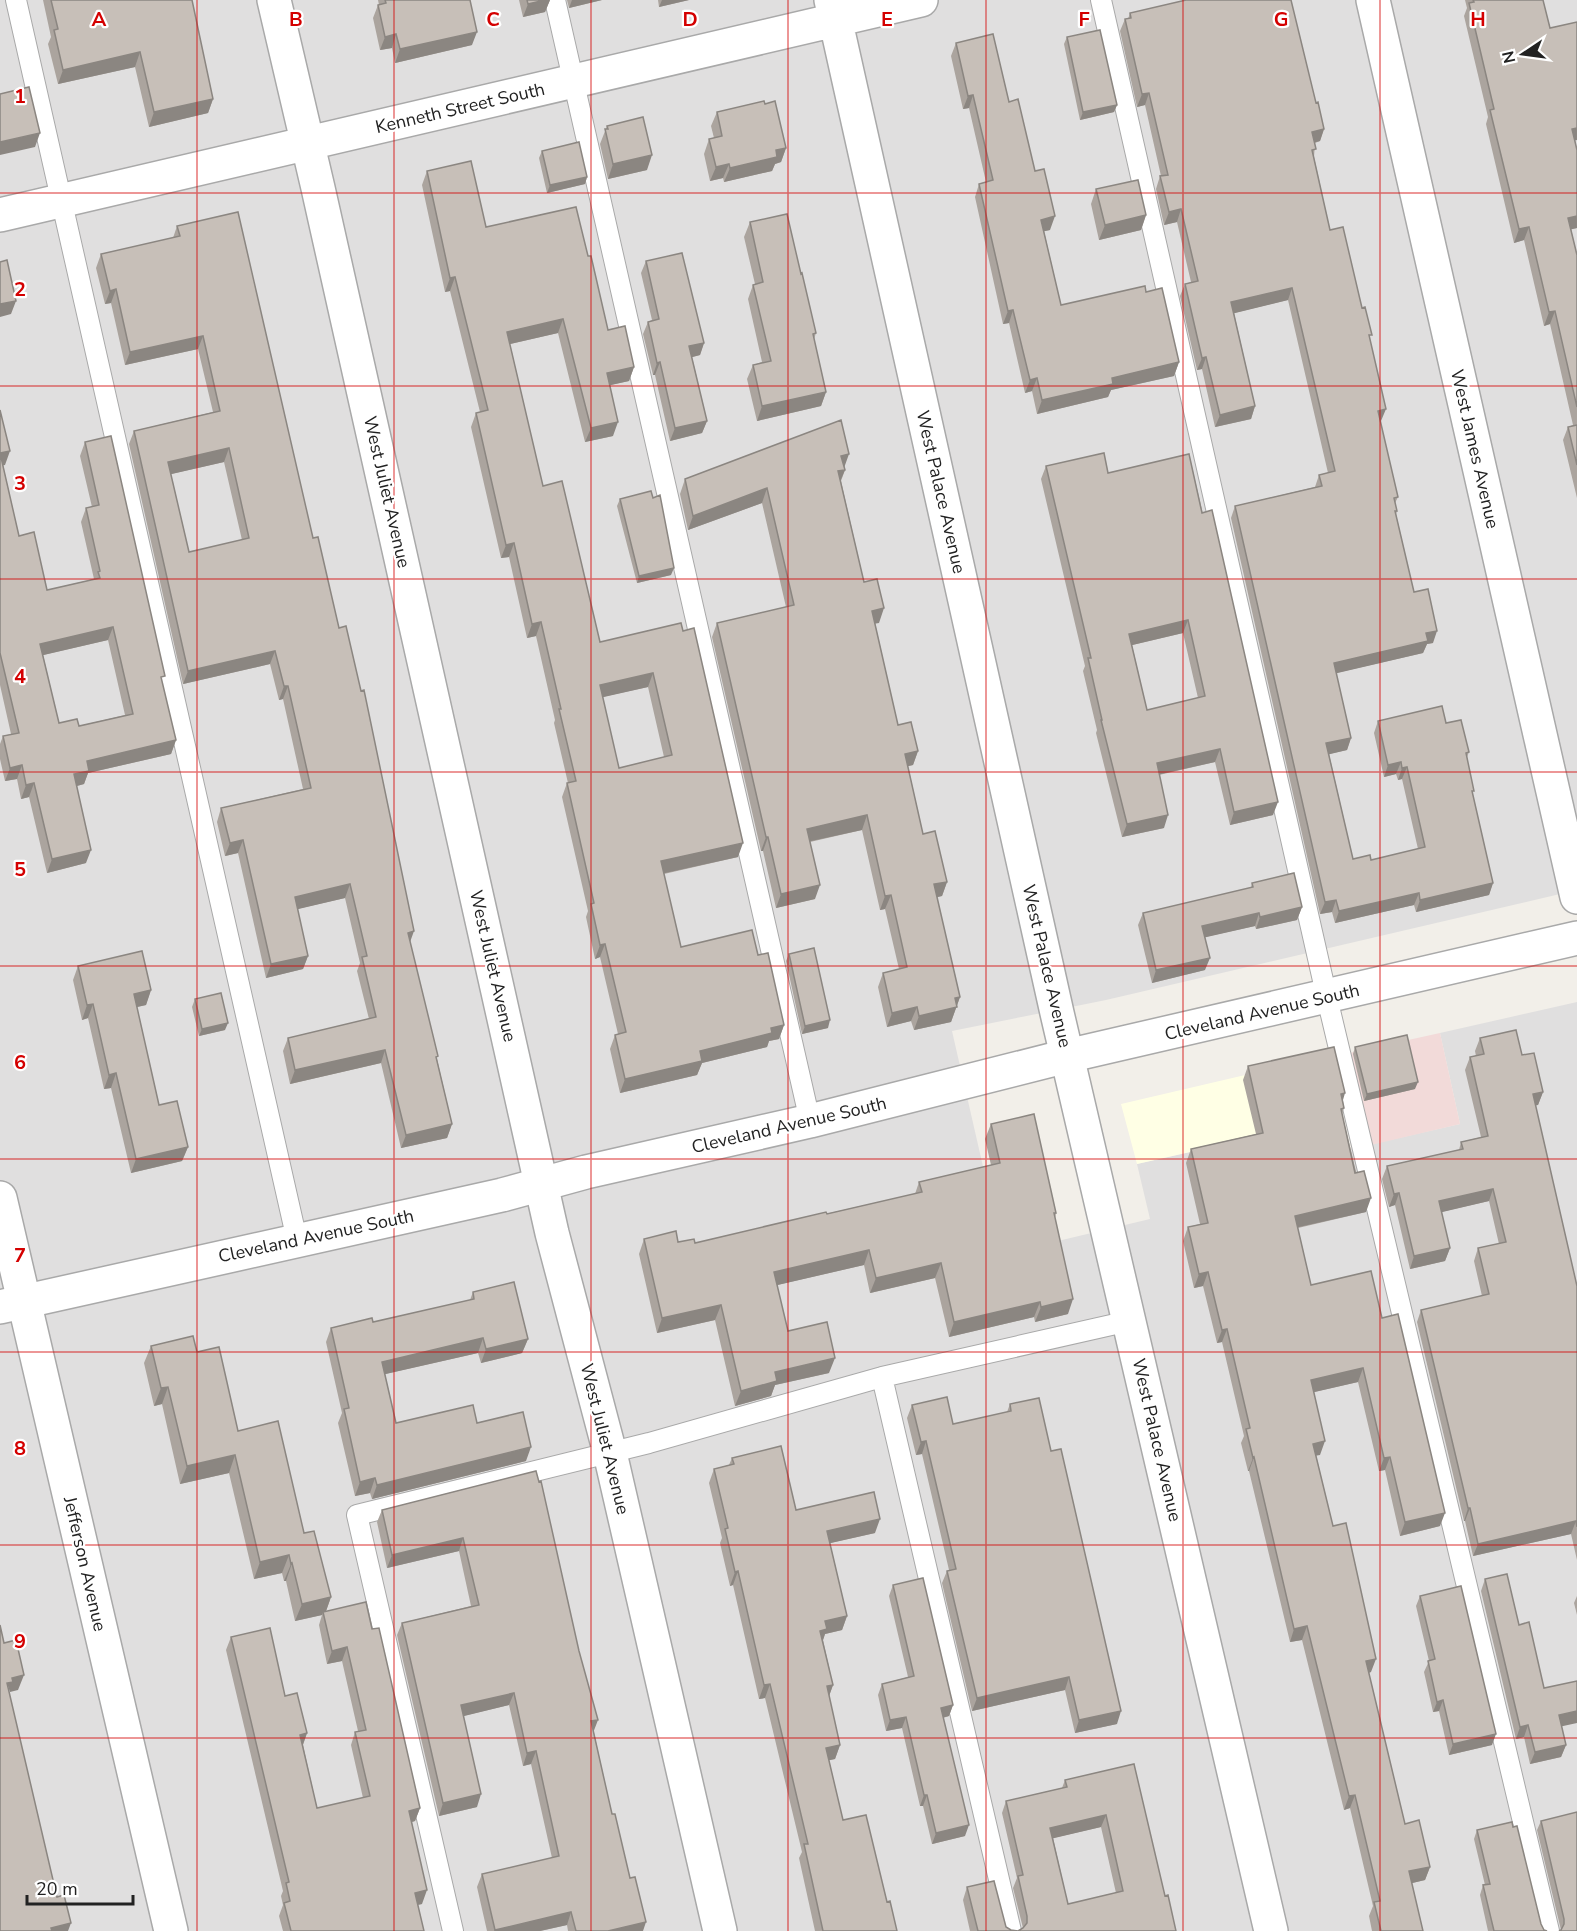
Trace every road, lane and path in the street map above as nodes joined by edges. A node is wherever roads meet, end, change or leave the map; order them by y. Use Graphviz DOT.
graph roads {
  1 [pos="16,0"];
  2 [pos="274,0"];
  3 [pos="555,0"];
  4 [pos="921,0"];
  5 [pos="1101,0"];
  6 [pos="1373,0"];
  7 [pos="833,10"];
  8 [pos="573,81"];
  9 [pos="307,143"];
  10 [pos="62,201"];
  11 [pos="0,215"];
  12 [pos="1577,897"];
  13 [pos="1577,939"];
  14 [pos="1327,998"];
  15 [pos="1067,1056"];
  16 [pos="810,1121"];
  17 [pos="542,1184"];
  18 [pos="0,1198"];
  19 [pos="297,1240"];
  20 [pos="12,1304"];
  21 [pos="1129,1321"];
  22 [pos="882,1377"];
  23 [pos="610,1453"];
  24 [pos="171,1931"];
  25 [pos="453,1931"];
  26 [pos="720,1931"];
  27 [pos="1011,1931"];
  28 [pos="1271,1931"];
  29 [pos="1550,1931"];
  1 -- 10 [label="lane"];
  2 -- 9 [label="street, West Juliet Avenue"];
  3 -- 8 [label="lane"];
  4 -- 7 [label="street, Kenneth Street South"];
  5 -- 14 [label="lane"];
  6 -- 12 [label="street, West James Avenue"];
  7 -- 8 [label="street, Kenneth Street South"];
  7 -- 15 [label="street, West Palace Avenue"];
  8 -- 9 [label="street, Kenneth Street South"];
  8 -- 16 [label="lane"];
  9 -- 10 [label="street, Kenneth Street South"];
  9 -- 17 [label="street, West Juliet Avenue"];
  10 -- 11 [label="street, Kenneth Street South"];
  10 -- 19 [label="lane"];
  13 -- 14 [label="street, Cleveland Avenue South"];
  14 -- 15 [label="street, Cleveland Avenue South"];
  14 -- 29 [label="lane"];
  15 -- 16 [label="street, Cleveland Avenue South"];
  15 -- 21 [label="street, West Palace Avenue"];
  16 -- 17 [label="street, Cleveland Avenue South"];
  17 -- 19 [label="street, Cleveland Avenue South"];
  17 -- 23 [label="street, West Juliet Avenue"];
  18 -- 20 [label="street, Jefferson Avenue"];
  19 -- 20 [label="street, Cleveland Avenue South"];
  20 -- 24 [label="street, Jefferson Avenue"];
  21 -- 22 [label="lane"];
  21 -- 28 [label="street, West Palace Avenue"];
  22 -- 23 [label="lane"];
  22 -- 27 [label="lane"];
  23 -- 25 [label="lane"];
  23 -- 26 [label="street, West Juliet Avenue"];
}
